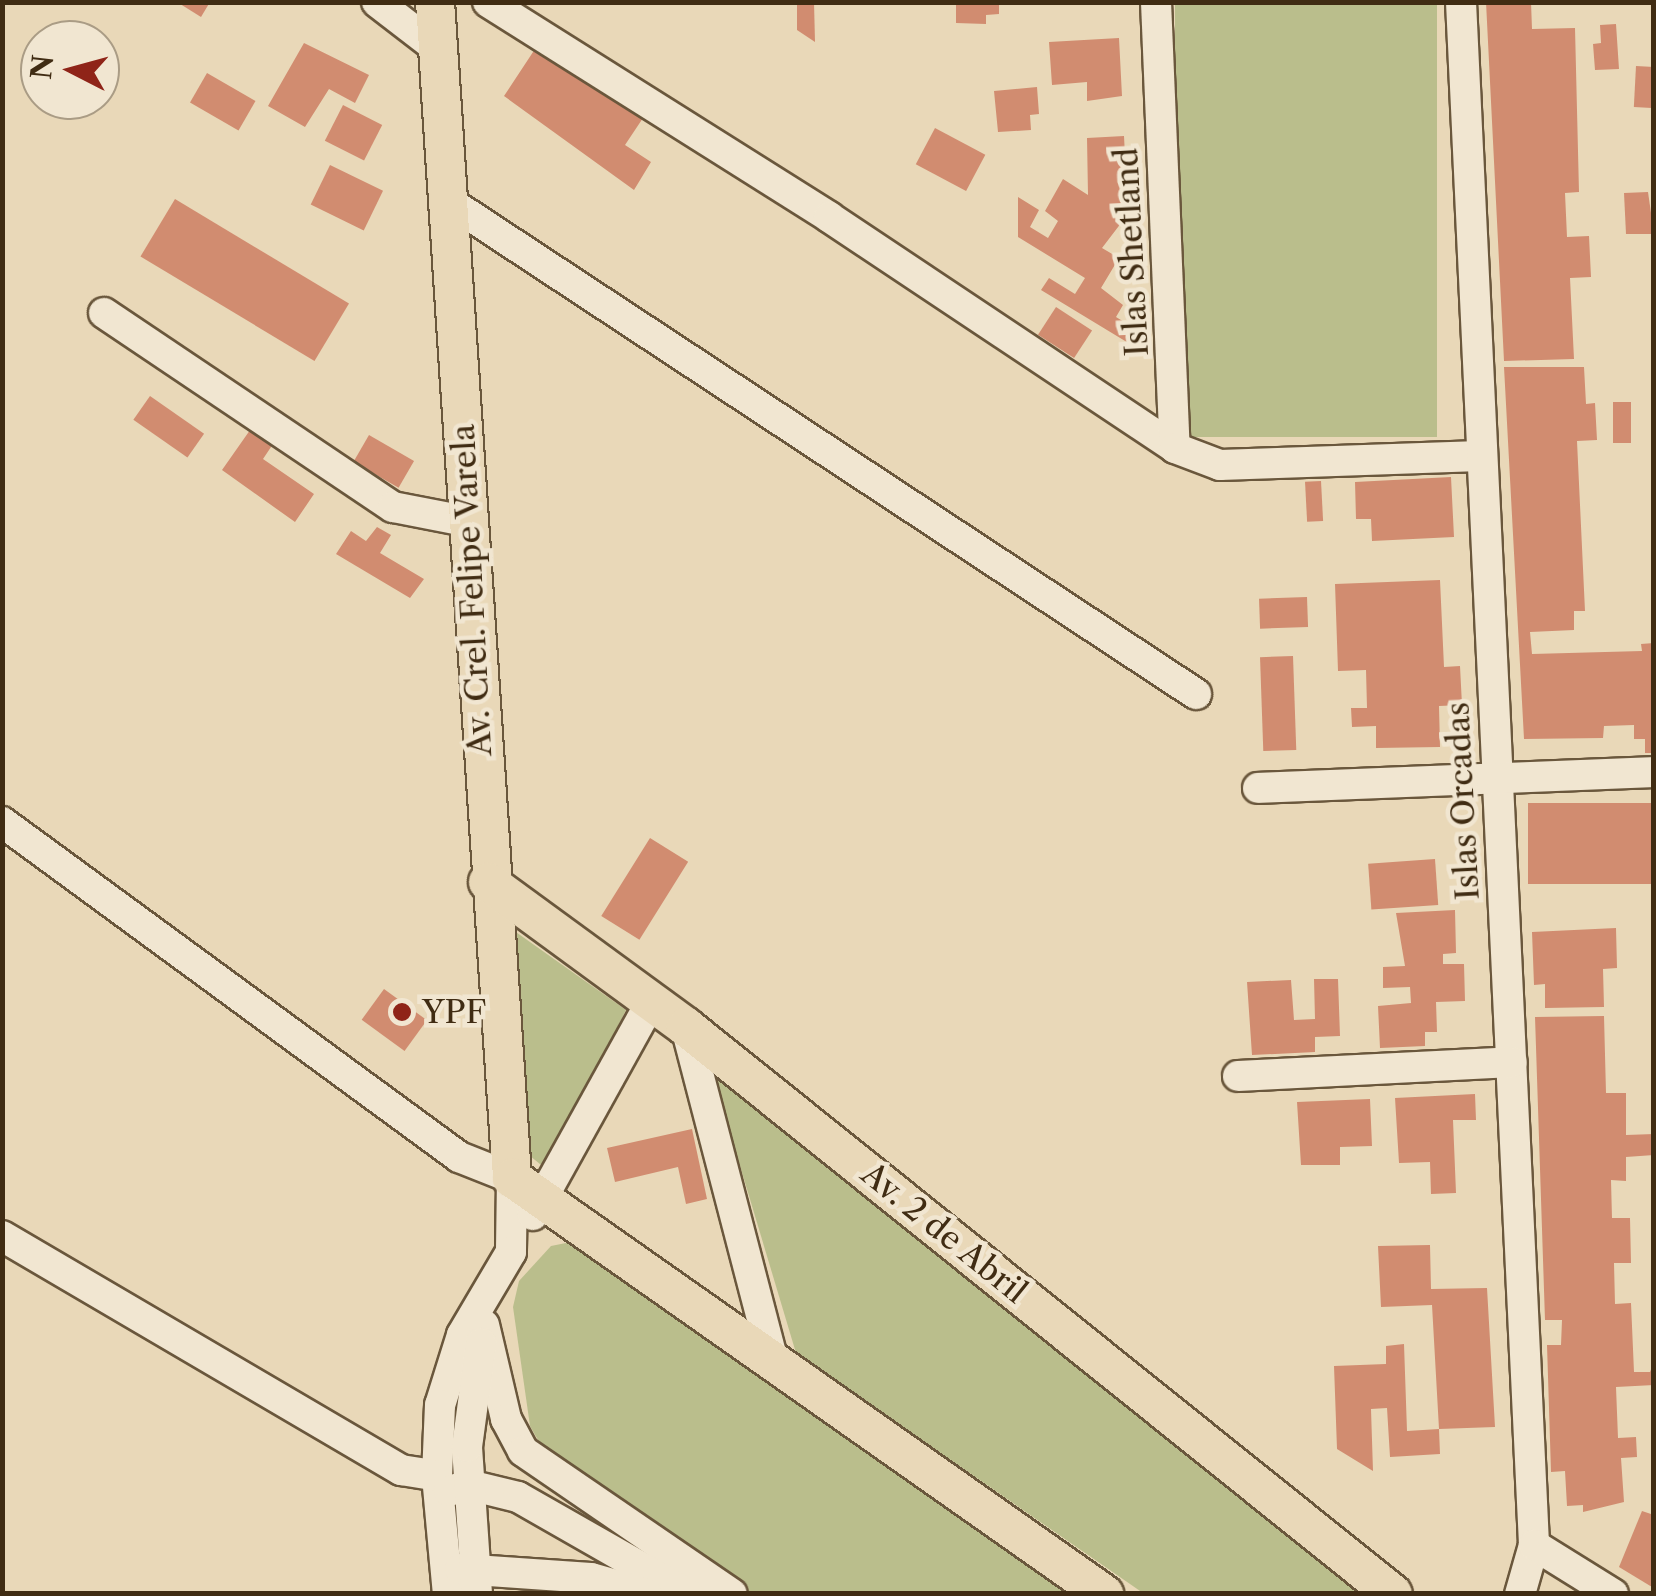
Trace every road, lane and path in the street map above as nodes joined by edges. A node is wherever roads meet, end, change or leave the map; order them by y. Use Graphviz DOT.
graph roads {
  1 [pos="377,2"];
  2 [pos="435,2"];
  3 [pos="488,2"];
  4 [pos="1156,2"];
  5 [pos="1461,2"];
  6 [pos="438,49"];
  7 [pos="448,201"];
  8 [pos="104,313"];
  9 [pos="1174,448"];
  10 [pos="1480,456"];
  11 [pos="470,522"];
  12 [pos="1196,694"];
  13 [pos="1654,772"];
  14 [pos="1497,779"];
  15 [pos="1258,788"];
  16 [pos="2,822"];
  17 [pos="488,882"];
  18 [pos="651,1002"];
  19 [pos="686,1027"];
  20 [pos="1512,1062"];
  21 [pos="1238,1076"];
  22 [pos="528,1187"];
  23 [pos="2,1236"];
  24 [pos="491,1288"];
  25 [pos="484,1326"];
  26 [pos="773,1360"];
  27 [pos="468,1485"];
  28 [pos="438,1499"];
  29 [pos="1534,1545"];
  30 [pos="476,1584"];
  31 [pos="448,1594"];
  32 [pos="648,1594"];
  33 [pos="688,1594"];
  34 [pos="732,1594"];
  35 [pos="1104,1594"];
  36 [pos="1393,1594"];
  37 [pos="1520,1594"];
  38 [pos="1612,1594"];
  1 -- 6 [label="street"];
  2 -- 6 [label="main road, Av. Crel. Felipe Varela"];
  3 -- 9 [label="street"];
  4 -- 9 [label="street, Islas Shetland"];
  5 -- 10 [label="street, Islas Orcadas"];
  6 -- 7 [label="main road, Av. Crel. Felipe Varela"];
  7 -- 11 [label="main road, Av. Crel. Felipe Varela"];
  7 -- 12 [label="street"];
  8 -- 11 [label="street"];
  9 -- 10 [label="street"];
  10 -- 14 [label="street, Islas Orcadas"];
  11 -- 17 [label="main road, Av. Crel. Felipe Varela"];
  13 -- 14 [label="street"];
  14 -- 15 [label="street"];
  14 -- 20 [label="street, Islas Orcadas"];
  16 -- 22 [label="street"];
  17 -- 18 [label="main road, Av. 2 de Abril"];
  17 -- 22 [label="main road, Av. Crel. Felipe Varela"];
  18 -- 19 [label="main road, Av. 2 de Abril"];
  18 -- 22 [label="street"];
  19 -- 26 [label="street"];
  19 -- 36 [label="main road, Av. 2 de Abril"];
  20 -- 21 [label="street"];
  20 -- 29 [label="street, Islas Orcadas"];
  22 -- 24 [label="street"];
  22 -- 26 [label="main road"];
  23 -- 28 [label="street"];
  24 -- 25 [label="street"];
  24 -- 28 [label="street"];
  25 -- 27 [label="street"];
  25 -- 34 [label="street"];
  26 -- 35 [label="main road"];
  27 -- 28 [label="street"];
  27 -- 30 [label="street"];
  27 -- 33 [label="street"];
  28 -- 30 [label="street"];
  28 -- 31 [label="street"];
  29 -- 37 [label="street, Islas Orcadas"];
  29 -- 38 [label="street"];
  30 -- 32 [label="street"];
}
